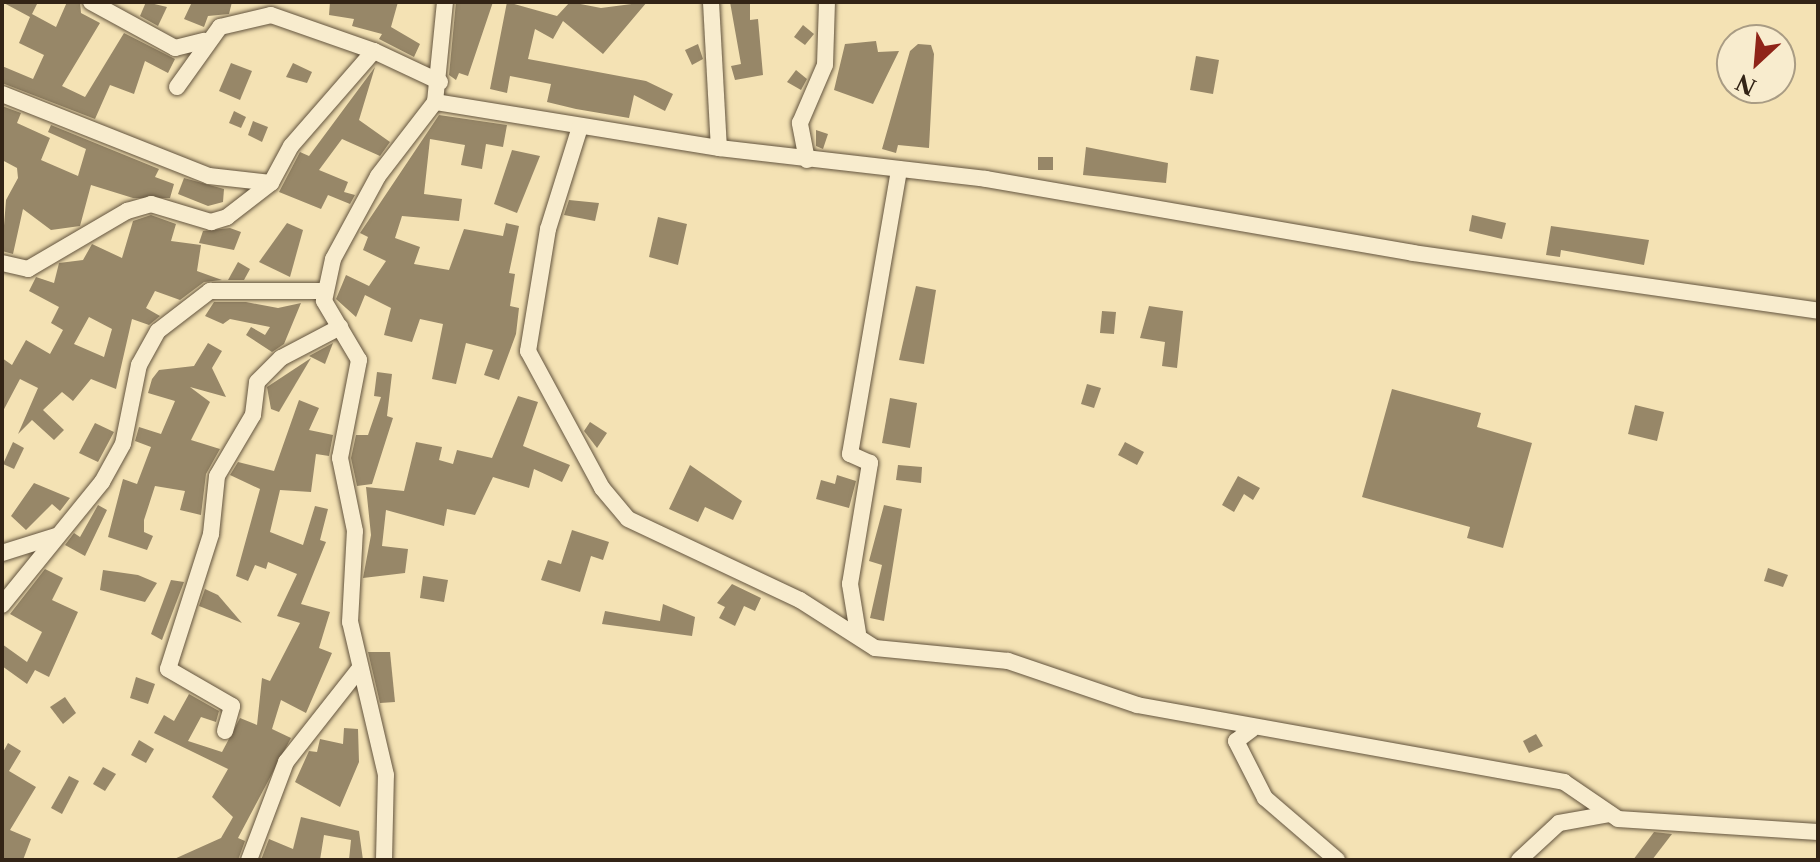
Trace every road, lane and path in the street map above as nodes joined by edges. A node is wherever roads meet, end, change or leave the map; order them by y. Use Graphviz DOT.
graph roads {
  1 [pos="91,2"];
  2 [pos="445,2"];
  3 [pos="711,2"];
  4 [pos="827,2"];
  5 [pos="268,8"];
  6 [pos="204,41"];
  7 [pos="374,51"];
  8 [pos="440,82"];
  9 [pos="177,87"];
  10 [pos="2,94"];
  11 [pos="435,102"];
  12 [pos="580,127"];
  13 [pos="719,148"];
  14 [pos="807,160"];
  15 [pos="899,169"];
  16 [pos="271,183"];
  17 [pos="2,263"];
  18 [pos="325,291"];
  19 [pos="1818,311"];
  20 [pos="340,327"];
  21 [pos="56,536"];
  22 [pos="2,553"];
  23 [pos="2,605"];
  24 [pos="858,633"];
  25 [pos="360,668"];
  26 [pos="1252,729"];
  27 [pos="225,731"];
  28 [pos="1610,814"];
  29 [pos="1818,832"];
  30 [pos="249,860"];
  31 [pos="384,860"];
  32 [pos="1337,860"];
  33 [pos="1519,860"];
  1 -- 6 [label="street"];
  2 -- 8 [label="street"];
  3 -- 13 [label="street"];
  4 -- 14 [label="street"];
  5 -- 6 [label="street"];
  5 -- 7 [label="street"];
  6 -- 9 [label="street"];
  7 -- 8 [label="street"];
  7 -- 16 [label="street"];
  8 -- 11 [label="street"];
  10 -- 16 [label="street"];
  11 -- 12 [label="street"];
  11 -- 18 [label="street"];
  12 -- 13 [label="street"];
  12 -- 24 [label="street"];
  13 -- 14 [label="street"];
  14 -- 15 [label="street"];
  15 -- 19 [label="street"];
  15 -- 24 [label="street"];
  16 -- 17 [label="street"];
  18 -- 20 [label="street"];
  18 -- 21 [label="street"];
  20 -- 25 [label="street"];
  20 -- 27 [label="street"];
  21 -- 22 [label="street"];
  21 -- 23 [label="street"];
  24 -- 26 [label="street"];
  25 -- 30 [label="street"];
  25 -- 31 [label="street"];
  26 -- 28 [label="street"];
  26 -- 32 [label="street"];
  28 -- 29 [label="street"];
  28 -- 33 [label="street"];
}
